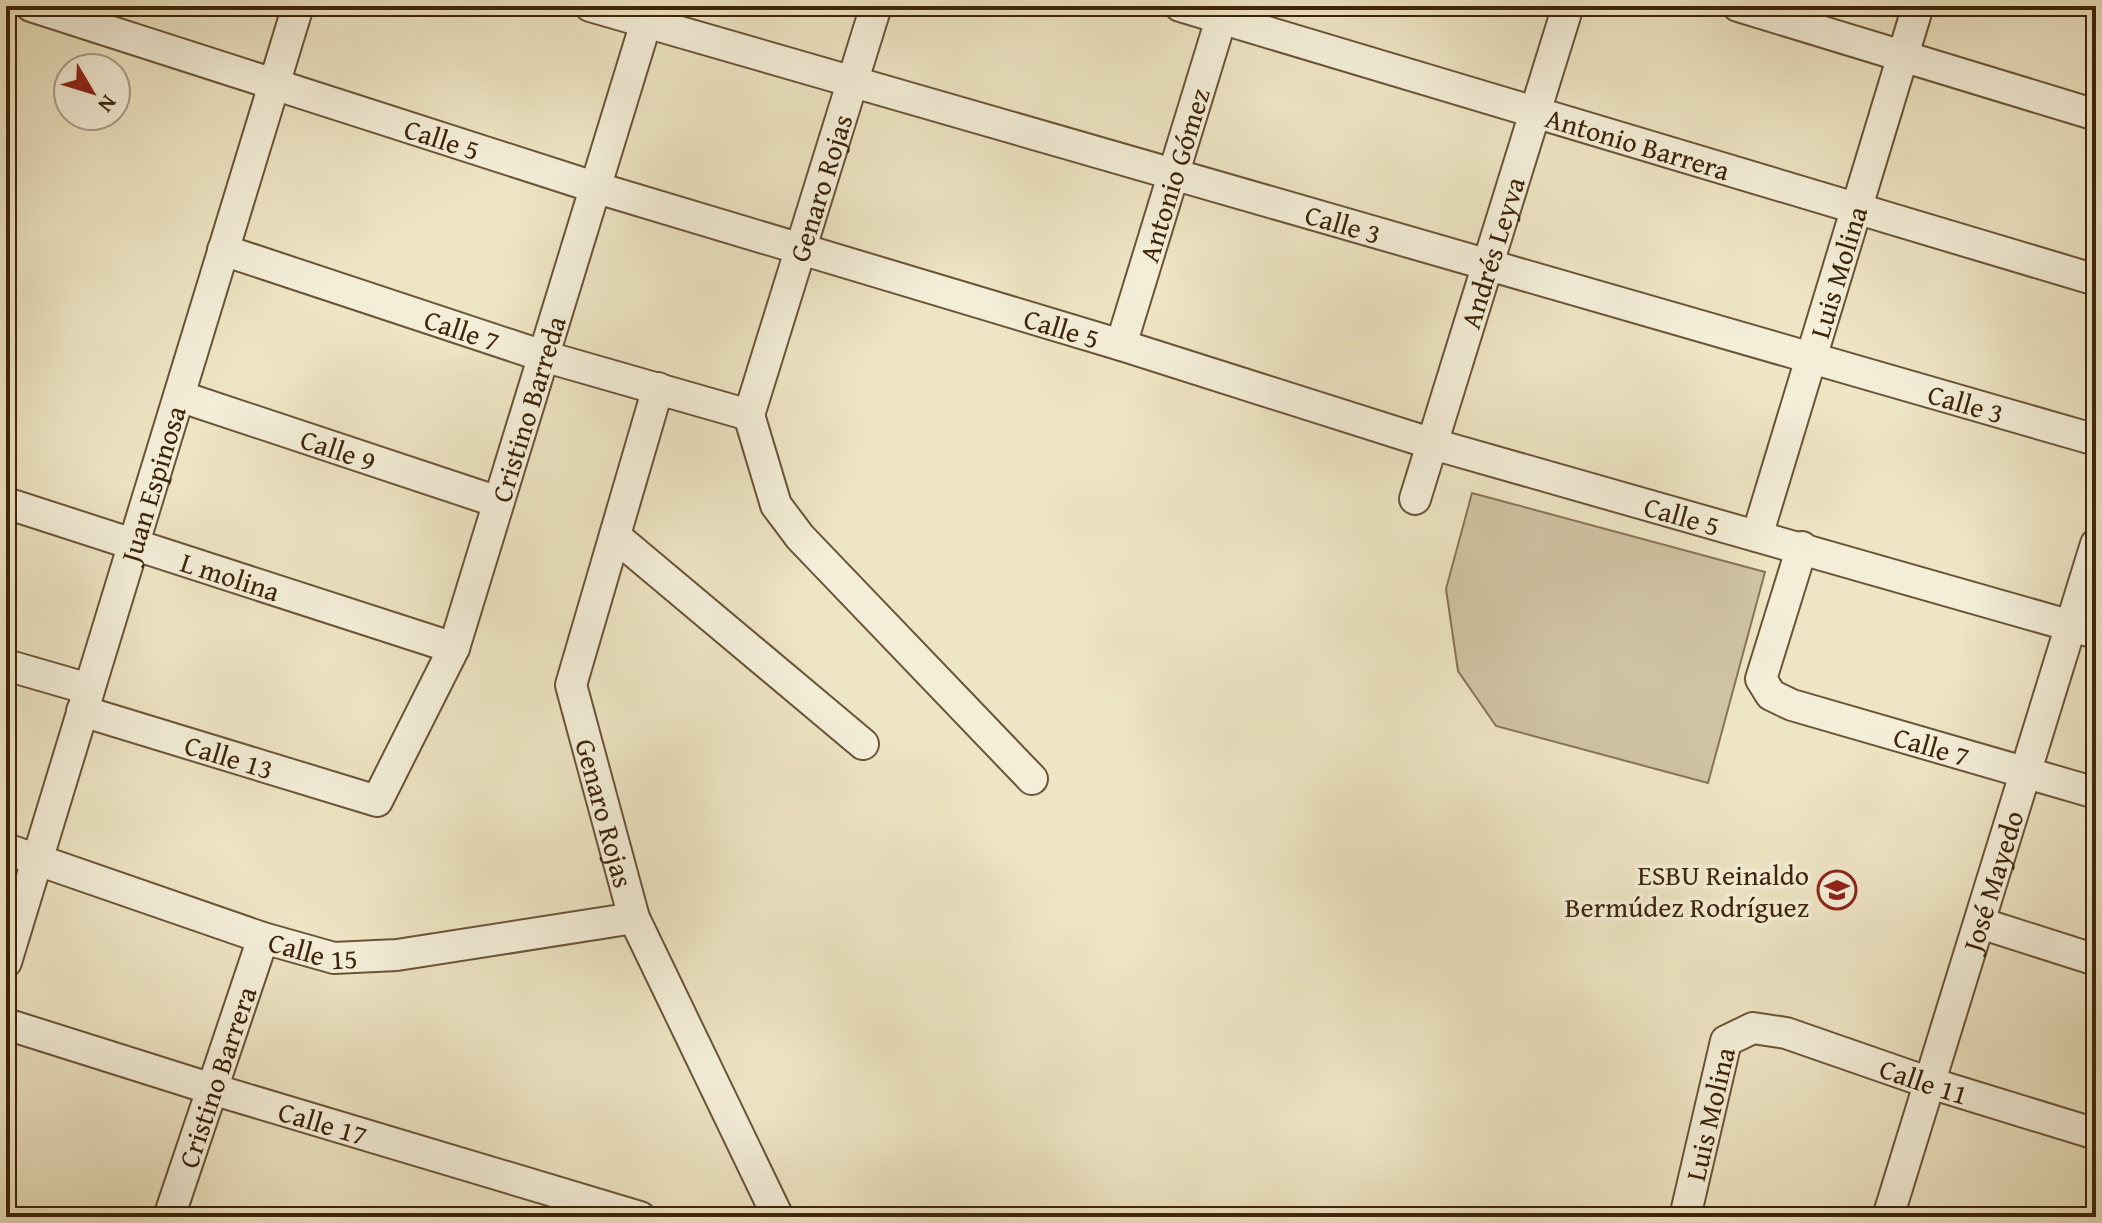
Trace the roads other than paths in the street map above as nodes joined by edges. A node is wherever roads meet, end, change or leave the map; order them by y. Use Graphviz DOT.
graph roads {
  1 [pos="31,6"];
  2 [pos="298,6"];
  3 [pos="590,6"];
  4 [pos="876,6"];
  5 [pos="1180,6"];
  6 [pos="1568,6"];
  7 [pos="1738,6"];
  8 [pos="1918,6"];
  9 [pos="1223,12"];
  10 [pos="648,14"];
  11 [pos="1902,56"];
  12 [pos="274,83"];
  13 [pos="852,83"];
  14 [pos="1535,112"];
  15 [pos="2096,115"];
  16 [pos="1175,173"];
  17 [pos="594,187"];
  18 [pos="1856,208"];
  19 [pos="800,249"];
  20 [pos="223,250"];
  21 [pos="1489,264"];
  22 [pos="2096,280"];
  23 [pos="1121,345"];
  24 [pos="543,356"];
  25 [pos="1810,357"];
  26 [pos="658,388"];
  27 [pos="179,396"];
  28 [pos="749,415"];
  29 [pos="2096,440"];
  30 [pos="1433,444"];
  31 [pos="1415,499"];
  32 [pos="498,502"];
  33 [pos="6,503"];
  34 [pos="615,536"];
  35 [pos="1757,536"];
  36 [pos="133,543"];
  37 [pos="2096,544"];
  38 [pos="1802,547"];
  39 [pos="2084,630"];
  40 [pos="454,648"];
  41 [pos="6,665"];
  42 [pos="85,700"];
  43 [pos="863,744"];
  44 [pos="2026,772"];
  45 [pos="1032,779"];
  46 [pos="2096,793"];
  47 [pos="377,801"];
  48 [pos="6,849"];
  49 [pos="37,858"];
  50 [pos="634,918"];
  51 [pos="1980,923"];
  52 [pos="263,938"];
  53 [pos="2096,960"];
  54 [pos="6,962"];
  55 [pos="6,1024"];
  56 [pos="1753,1028"];
  57 [pos="1930,1083"];
  58 [pos="212,1089"];
  59 [pos="2096,1134"];
  60 [pos="169,1217"];
  61 [pos="640,1217"];
  62 [pos="778,1217"];
  63 [pos="1685,1217"];
  64 [pos="1888,1217"];
  1 -- 12 [label="street, Calle 5"];
  2 -- 12 [label="street, Juan Espinosa"];
  3 -- 10 [label="street, Calle 3"];
  4 -- 13 [label="street, Genaro Rojas"];
  5 -- 9 [label="street, Antonio Barrera"];
  6 -- 14 [label="street, Andrés Leyva"];
  7 -- 11 [label="street"];
  8 -- 11 [label="street, Luis Molina"];
  9 -- 14 [label="street, Antonio Barrera"];
  9 -- 16 [label="street, Antonio Gómez"];
  10 -- 13 [label="street, Calle 3"];
  10 -- 17 [label="street, Cristino Barreda"];
  11 -- 15 [label="street"];
  11 -- 18 [label="street, Luis Molina"];
  12 -- 17 [label="street, Calle 5"];
  12 -- 20 [label="street, Juan Espinosa"];
  13 -- 16 [label="street, Calle 3"];
  13 -- 19 [label="street, Genaro Rojas"];
  14 -- 18 [label="street, Antonio Barrera"];
  14 -- 21 [label="street, Andrés Leyva"];
  16 -- 21 [label="street, Calle 3"];
  16 -- 23 [label="street, Antonio Gómez"];
  17 -- 19 [label="street, Calle 5"];
  17 -- 24 [label="street, Cristino Barreda"];
  18 -- 22 [label="street, Antonio Barrera"];
  18 -- 25 [label="street, Luis Molina"];
  19 -- 23 [label="street, Calle 5"];
  19 -- 28 [label="street, Genaro Rojas"];
  20 -- 24 [label="street, Calle 7"];
  20 -- 27 [label="street, Juan Espinosa"];
  21 -- 25 [label="street, Calle 3"];
  21 -- 30 [label="street, Andrés Leyva"];
  23 -- 30 [label="street, Calle 5"];
  24 -- 26 [label="street, Calle 7"];
  24 -- 32 [label="street, Cristino Barreda"];
  25 -- 29 [label="street, Calle 3"];
  25 -- 35 [label="street, Luis Molina"];
  26 -- 28 [label="street, Calle 7"];
  26 -- 34 [label="street, Genaro Rojas"];
  27 -- 32 [label="street, Calle 9"];
  27 -- 36 [label="street, Juan Espinosa"];
  28 -- 45 [label="street"];
  30 -- 31 [label="street, Andrés Leyva"];
  30 -- 35 [label="street, Calle 5"];
  32 -- 40 [label="street, Cristino Barreda"];
  33 -- 36 [label="street, L molina"];
  34 -- 43 [label="street"];
  34 -- 50 [label="street, Genaro Rojas"];
  35 -- 38 [label="street, Calle 5"];
  36 -- 40 [label="street, L molina"];
  36 -- 42 [label="street, Juan Espinosa"];
  37 -- 39 [label="street, José Mayedo"];
  38 -- 39 [label="street, Calle 5"];
  38 -- 44 [label="street, Calle 7"];
  39 -- 44 [label="street, José Mayedo"];
  40 -- 47 [label="street, Cristino Barreda"];
  41 -- 42 [label="street, Calle 13"];
  42 -- 47 [label="street, Calle 13"];
  42 -- 49 [label="street, Juan Espinosa"];
  44 -- 46 [label="street, Calle 7"];
  44 -- 51 [label="street, José Mayedo"];
  48 -- 49 [label="street, Calle 15"];
  49 -- 52 [label="street, Calle 15"];
  49 -- 54 [label="street, Juan Espinosa"];
  50 -- 52 [label="street, Calle 15"];
  50 -- 62 [label="street, Genaro Rojas"];
  51 -- 53 [label="street"];
  51 -- 57 [label="street, José Mayedo"];
  52 -- 58 [label="street, Cristino Barrera"];
  55 -- 58 [label="street, Calle 17"];
  56 -- 57 [label="street, Calle 11"];
  56 -- 63 [label="street, Luis Molina"];
  57 -- 59 [label="street, Calle 11"];
  57 -- 64 [label="street, José Mayedo"];
  58 -- 60 [label="street, Cristino Barrera"];
  58 -- 61 [label="street, Calle 17"];
}
